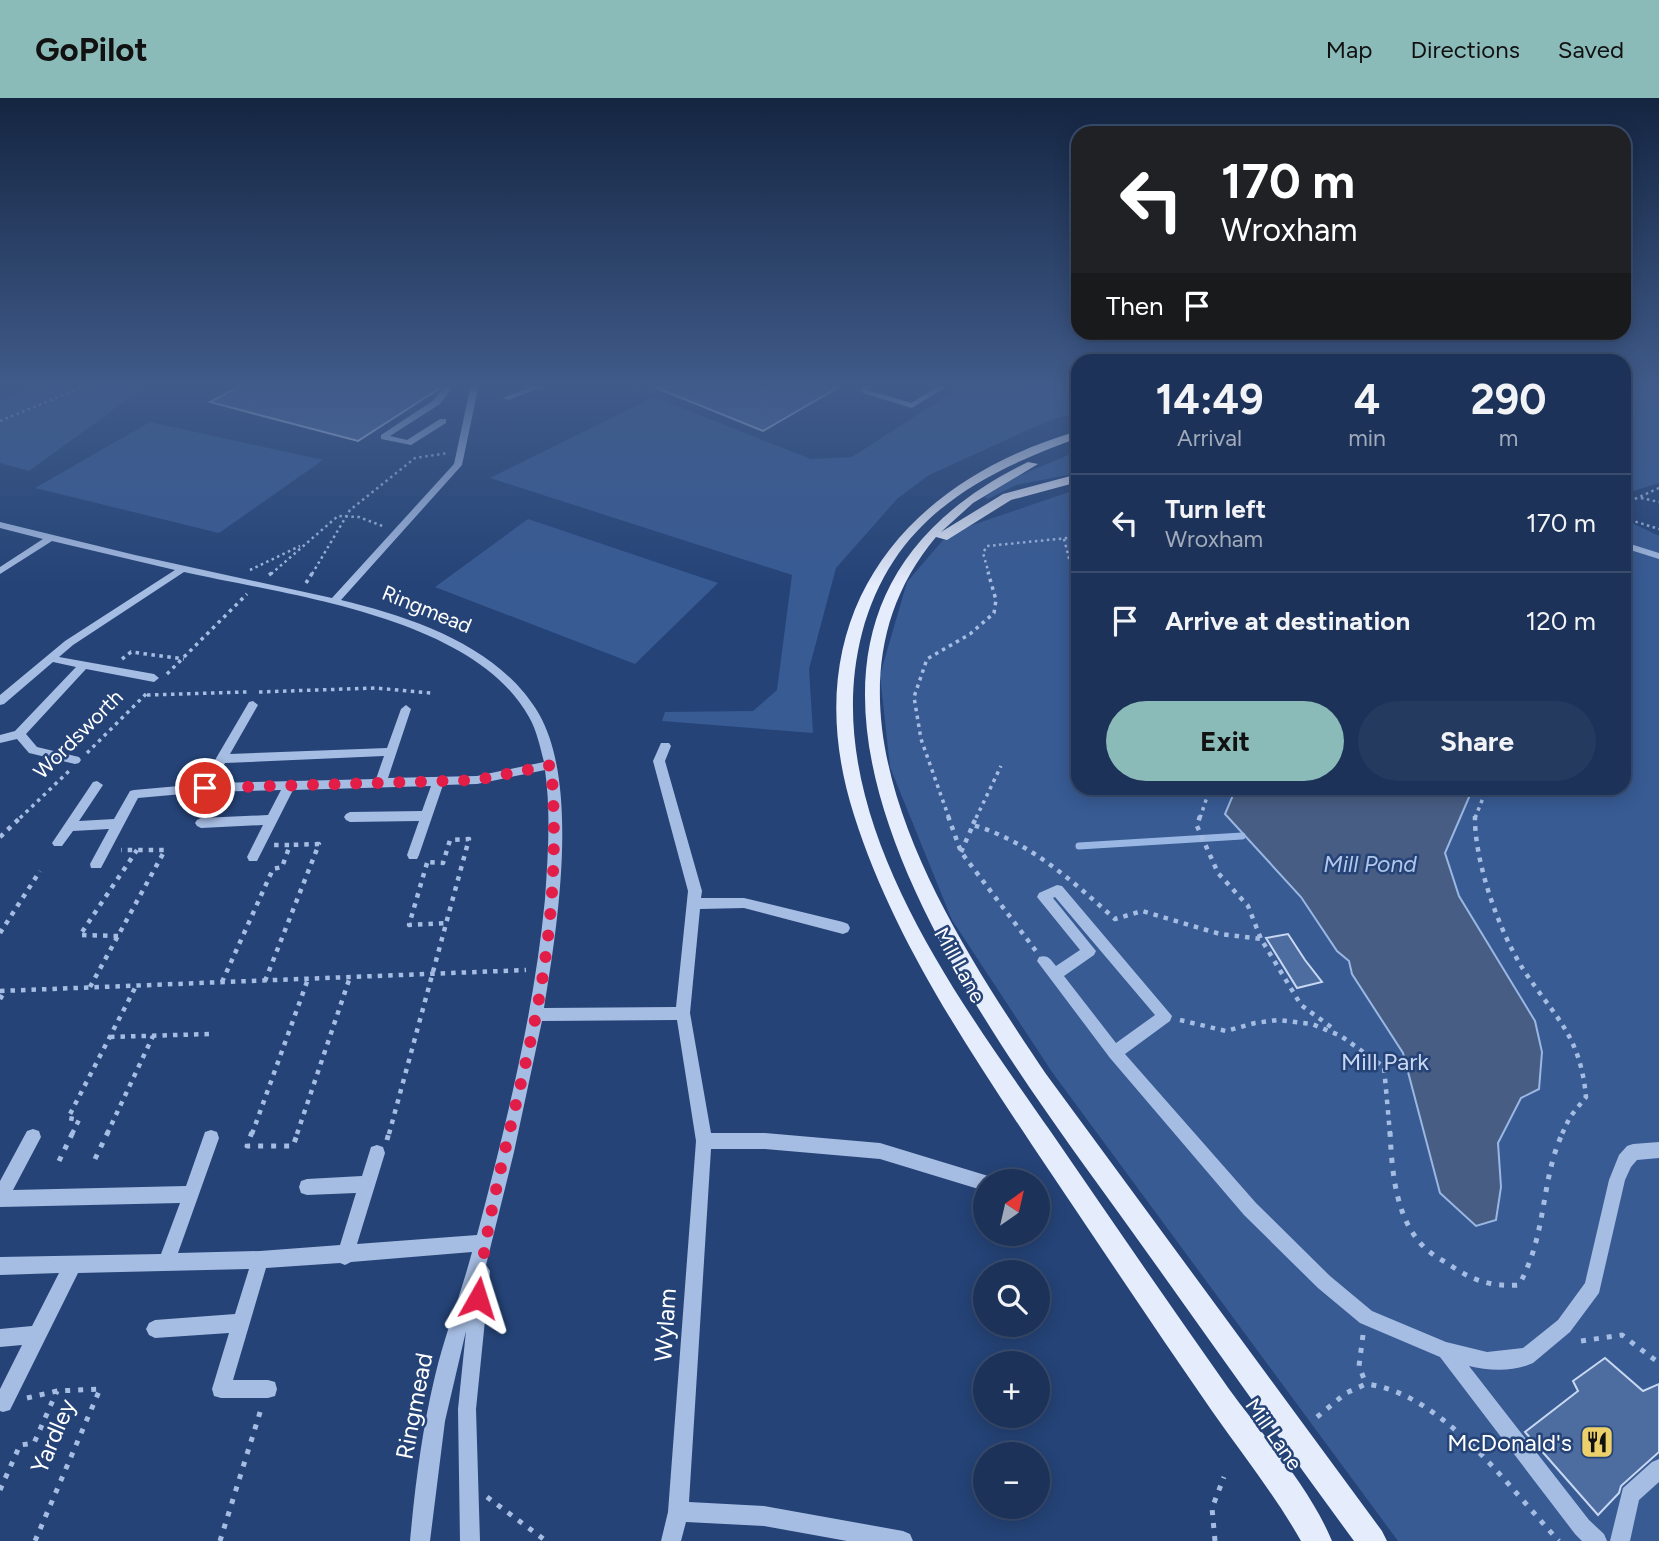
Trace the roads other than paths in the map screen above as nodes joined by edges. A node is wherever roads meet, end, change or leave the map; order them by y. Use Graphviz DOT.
graph roads {
  1 [pos="461,451"];
  2 [pos="1021,451"];
  3 [pos="1034,451"];
  4 [pos="1065,451"];
  5 [pos="987,470"];
  6 [pos="1071,480"];
  7 [pos="0,525"];
  8 [pos="50,538"];
  9 [pos="1631,547"];
  10 [pos="1659,556"];
  11 [pos="909,561"];
  12 [pos="182,569"];
  13 [pos="0,571"];
  14 [pos="334,602"];
  15 [pos="49,658"];
  16 [pos="82,667"];
  17 [pos="156,681"];
  18 [pos="0,701"];
  19 [pos="253,705"];
  20 [pos="406,709"];
  21 [pos="19,734"];
  22 [pos="0,739"];
  23 [pos="665,746"];
  24 [pos="33,750"];
  25 [pos="390,752"];
  26 [pos="221,760"];
  27 [pos="75,764"];
  28 [pos="551,765"];
  29 [pos="438,782"];
  30 [pos="380,783"];
  31 [pos="97,785"];
  32 [pos="289,786"];
  33 [pos="205,788"];
  34 [pos="426,816"];
  35 [pos="349,817"];
  36 [pos="272,820"];
  37 [pos="201,822"];
  38 [pos="117,824"];
  39 [pos="70,825"];
  40 [pos="58,843"];
  41 [pos="413,855"];
  42 [pos="253,857"];
  43 [pos="96,864"];
  44 [pos="693,904"];
  45 [pos="843,928"];
  46 [pos="1044,961"];
  47 [pos="1055,975"];
  48 [pos="683,1013"];
  49 [pos="536,1015"];
  50 [pos="1115,1053"];
  51 [pos="33,1138"];
  52 [pos="211,1138"];
  53 [pos="704,1141"];
  54 [pos="1659,1150"];
  55 [pos="377,1153"];
  56 [pos="973,1179"];
  57 [pos="367,1184"];
  58 [pos="307,1187"];
  59 [pos="190,1194"];
  60 [pos="0,1199"];
  61 [pos="484,1243"];
  62 [pos="345,1256"];
  63 [pos="260,1260"];
  64 [pos="167,1261"];
  65 [pos="0,1266"];
  66 [pos="72,1266"];
  67 [pos="241,1323"];
  68 [pos="155,1329"];
  69 [pos="38,1335"];
  70 [pos="0,1338"];
  71 [pos="1446,1351"];
  72 [pos="268,1388"];
  73 [pos="3,1403"];
  74 [pos="1659,1469"];
  75 [pos="678,1512"];
  76 [pos="420,1541"];
  77 [pos="471,1541"];
  78 [pos="671,1541"];
  79 [pos="903,1541"];
  80 [pos="1317,1541"];
  81 [pos="1372,1541"];
  82 [pos="1597,1541"];
  83 [pos="1620,1541"];
  1 -- 14 [label="street"];
  2 -- 5 [label="main road"];
  3 -- 5 [label="main road, Mill Lane"];
  4 -- 11 [label="main road, Mill Lane"];
  5 -- 80 [label="main road, Mill Lane"];
  6 -- 11 [label="main road"];
  7 -- 8 [label="street, Ringmead"];
  8 -- 12 [label="street, Ringmead"];
  8 -- 13 [label="street"];
  9 -- 10 [label="street"];
  11 -- 81 [label="main road, Mill Lane"];
  12 -- 14 [label="street, Ringmead"];
  12 -- 15 [label="street"];
  14 -- 28 [label="street, Ringmead"];
  15 -- 16 [label="street, Wordsworth"];
  15 -- 18 [label="street"];
  16 -- 17 [label="street, Wordsworth"];
  16 -- 21 [label="street, Wordsworth"];
  19 -- 26 [label="street"];
  20 -- 25 [label="street"];
  21 -- 22 [label="street, Wordsworth"];
  21 -- 24 [label="street, Wordsworth"];
  23 -- 44 [label="street, Wylam"];
  24 -- 27 [label="street, Wordsworth"];
  25 -- 26 [label="street"];
  25 -- 30 [label="street"];
  26 -- 33 [label="street"];
  28 -- 29 [label="street"];
  28 -- 49 [label="street, Ringmead"];
  29 -- 30 [label="street"];
  29 -- 34 [label="street"];
  30 -- 32 [label="street"];
  31 -- 39 [label="street"];
  32 -- 33 [label="street"];
  32 -- 36 [label="street"];
  33 -- 38 [label="street"];
  34 -- 35 [label="street"];
  34 -- 41 [label="street"];
  36 -- 37 [label="street"];
  36 -- 42 [label="street"];
  38 -- 39 [label="street"];
  38 -- 43 [label="street"];
  39 -- 40 [label="street"];
  44 -- 45 [label="street"];
  44 -- 48 [label="street, Wylam"];
  46 -- 47 [label="street"];
  47 -- 50 [label="street"];
  47 -- 50 [label="street"];
  48 -- 49 [label="street"];
  48 -- 53 [label="street, Wylam"];
  49 -- 61 [label="street, Ringmead"];
  50 -- 71 [label="street"];
  51 -- 60 [label="street"];
  52 -- 59 [label="street"];
  53 -- 56 [label="street"];
  53 -- 75 [label="street, Wylam"];
  54 -- 71 [label="street"];
  55 -- 57 [label="street"];
  57 -- 58 [label="street"];
  57 -- 62 [label="street"];
  59 -- 60 [label="street"];
  59 -- 64 [label="street"];
  61 -- 62 [label="street"];
  61 -- 76 [label="street, Ringmead"];
  61 -- 77 [label="street, Ringmead"];
  62 -- 63 [label="street"];
  63 -- 64 [label="street"];
  63 -- 67 [label="street"];
  64 -- 66 [label="street"];
  65 -- 66 [label="street"];
  66 -- 69 [label="street"];
  67 -- 68 [label="street"];
  67 -- 72 [label="street"];
  69 -- 70 [label="street"];
  69 -- 73 [label="street"];
  71 -- 82 [label="street"];
  74 -- 83 [label="street"];
  75 -- 78 [label="street, Wylam"];
  75 -- 79 [label="street"];
}
